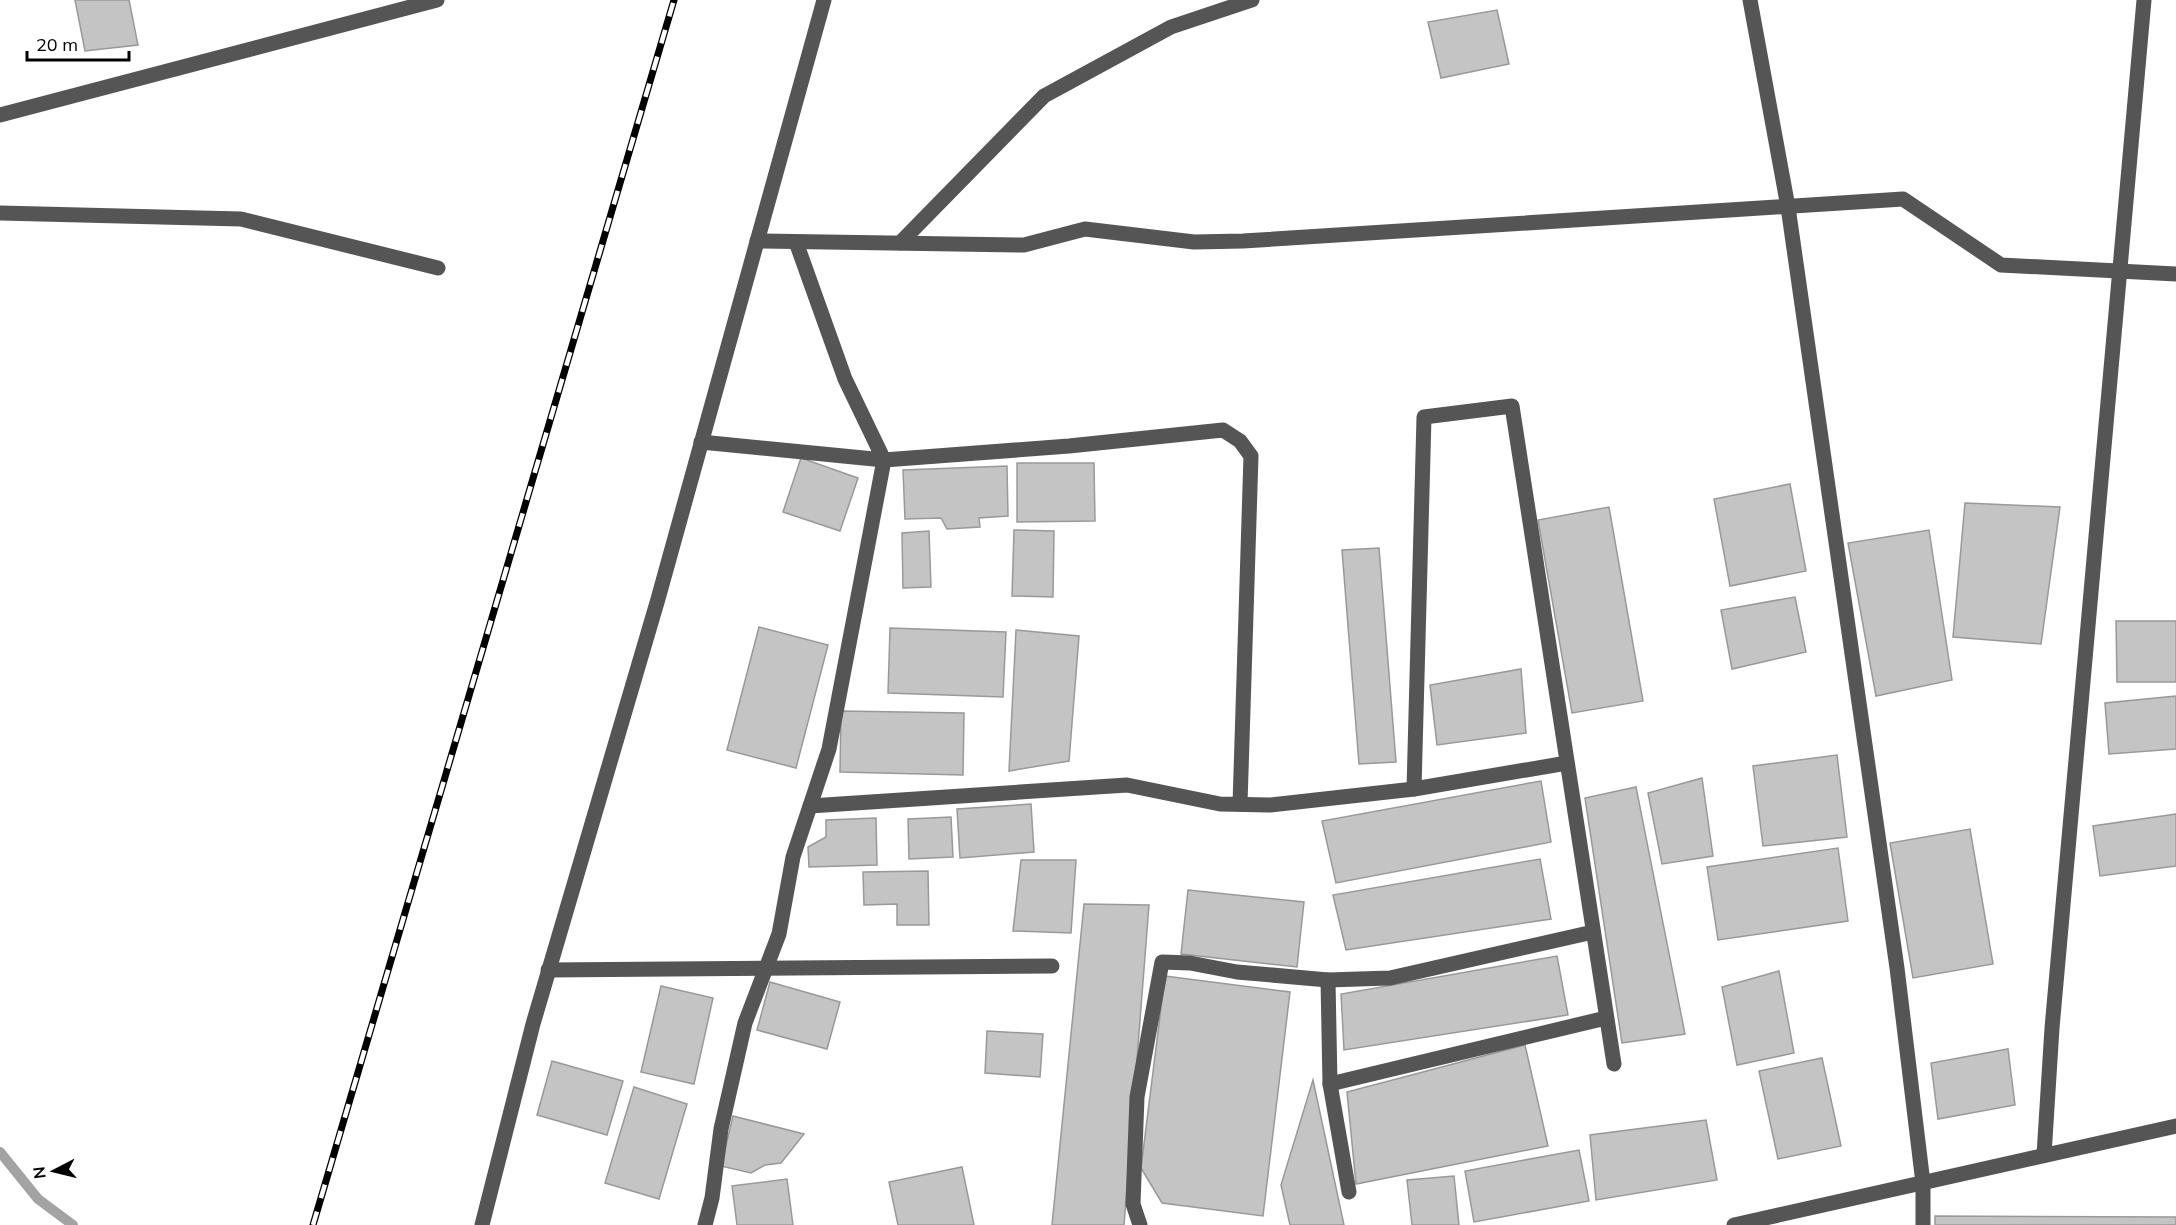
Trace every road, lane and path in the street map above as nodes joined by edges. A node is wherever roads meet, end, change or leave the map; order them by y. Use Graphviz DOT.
graph roads {
  1 [pos="437,0"];
  2 [pos="824,0"];
  3 [pos="1252,0"];
  4 [pos="1749,0"];
  5 [pos="2144,0"];
  6 [pos="0,115"];
  7 [pos="1788,207"];
  8 [pos="0,213"];
  9 [pos="757,241"];
  10 [pos="796,242"];
  11 [pos="900,243"];
  12 [pos="438,268"];
  13 [pos="2118,272"];
  14 [pos="2176,273"];
  15 [pos="701,442"];
  16 [pos="884,460"];
  17 [pos="1567,763"];
  18 [pos="1414,789"];
  19 [pos="1240,804"];
  20 [pos="810,806"];
  21 [pos="1593,932"];
  22 [pos="1052,966"];
  23 [pos="766,969"];
  24 [pos="548,970"];
  25 [pos="1328,981"];
  26 [pos="1606,1018"];
  27 [pos="1614,1064"];
  28 [pos="1330,1084"];
  29 [pos="2176,1126"];
  30 [pos="2044,1155"];
  31 [pos="1923,1183"];
  32 [pos="1349,1192"];
  33 [pos="482,1225"];
  34 [pos="705,1225"];
  35 [pos="1140,1225"];
  36 [pos="1734,1225"];
  37 [pos="1923,1225"];
  1 -- 6 [label="street"];
  2 -- 9 [label="street"];
  3 -- 11 [label="street"];
  4 -- 7 [label="street"];
  5 -- 13 [label="street"];
  7 -- 11 [label="street"];
  7 -- 13 [label="street"];
  7 -- 31 [label="street"];
  8 -- 12 [label="street"];
  9 -- 10 [label="street"];
  9 -- 15 [label="street"];
  10 -- 11 [label="street"];
  10 -- 16 [label="street"];
  13 -- 14 [label="street"];
  13 -- 30 [label="street"];
  15 -- 16 [label="street"];
  15 -- 24 [label="street"];
  16 -- 19 [label="street"];
  16 -- 20 [label="street"];
  17 -- 18 [label="street"];
  17 -- 18 [label="street"];
  17 -- 21 [label="street"];
  18 -- 19 [label="street"];
  19 -- 20 [label="street"];
  20 -- 23 [label="street"];
  21 -- 25 [label="street"];
  21 -- 26 [label="street"];
  22 -- 23 [label="street"];
  23 -- 24 [label="street"];
  23 -- 34 [label="street"];
  24 -- 33 [label="street"];
  25 -- 28 [label="street"];
  25 -- 35 [label="street"];
  26 -- 27 [label="street"];
  26 -- 28 [label="street"];
  28 -- 32 [label="street"];
  29 -- 30 [label="street"];
  30 -- 31 [label="street"];
  31 -- 36 [label="street"];
  31 -- 37 [label="street"];
}
